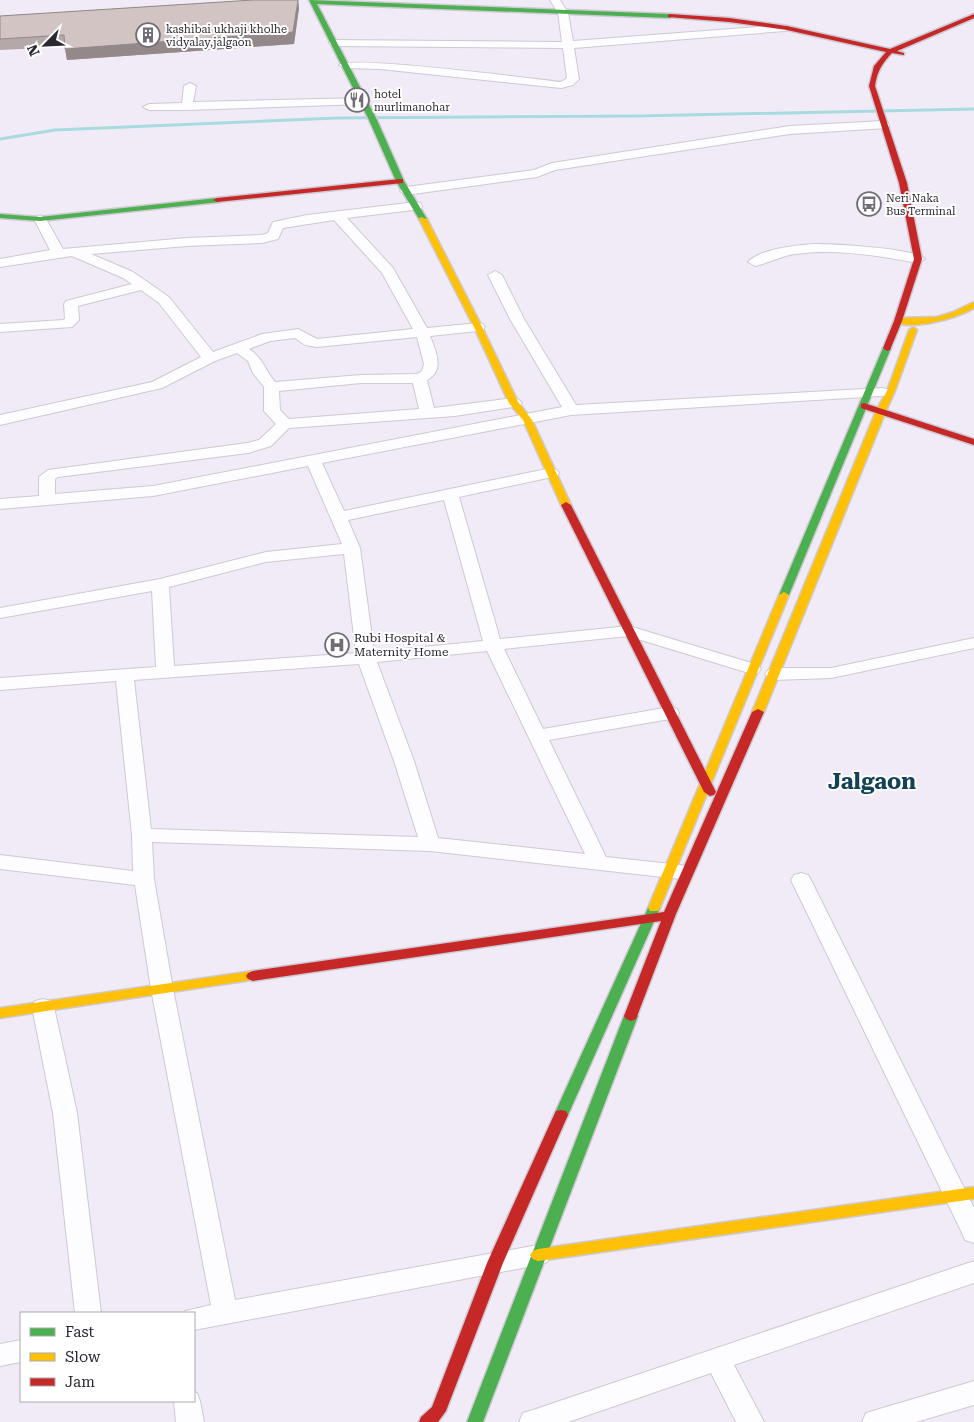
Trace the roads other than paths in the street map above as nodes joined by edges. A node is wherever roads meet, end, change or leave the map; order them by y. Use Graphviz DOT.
graph roads {
  1 [pos="555,0"];
  2 [pos="313,1"];
  3 [pos="414,3"];
  4 [pos="476,5"];
  5 [pos="562,13"];
  6 [pos="974,16"];
  7 [pos="974,23"];
  8 [pos="785,28"];
  9 [pos="334,43"];
  10 [pos="567,45"];
  11 [pos="896,53"];
  12 [pos="345,65"];
  13 [pos="190,86"];
  14 [pos="882,106"];
  15 [pos="187,107"];
  16 [pos="149,108"];
  17 [pos="368,110"];
  18 [pos="883,125"];
  19 [pos="903,169"];
  20 [pos="403,186"];
  21 [pos="416,206"];
  22 [pos="910,214"];
  23 [pos="0,216"];
  24 [pos="339,217"];
  25 [pos="40,220"];
  26 [pos="66,252"];
  27 [pos="918,259"];
  28 [pos="755,262"];
  29 [pos="0,263"];
  30 [pos="495,275"];
  31 [pos="142,285"];
  32 [pos="974,305"];
  33 [pos="917,318"];
  34 [pos="898,321"];
  35 [pos="478,327"];
  36 [pos="0,328"];
  37 [pos="421,332"];
  38 [pos="239,348"];
  39 [pos="210,358"];
  40 [pos="419,378"];
  41 [pos="271,386"];
  42 [pos="891,391"];
  43 [pos="866,399"];
  44 [pos="514,403"];
  45 [pos="455,410"];
  46 [pos="571,410"];
  47 [pos="880,410"];
  48 [pos="426,412"];
  49 [pos="0,420"];
  50 [pos="527,420"];
  51 [pos="285,424"];
  52 [pos="464,432"];
  53 [pos="974,442"];
  54 [pos="313,460"];
  55 [pos="552,473"];
  56 [pos="450,494"];
  57 [pos="47,500"];
  58 [pos="0,504"];
  59 [pos="338,518"];
  60 [pos="352,548"];
  61 [pos="160,584"];
  62 [pos="0,613"];
  63 [pos="629,631"];
  64 [pos="974,643"];
  65 [pos="493,645"];
  66 [pos="366,658"];
  67 [pos="752,669"];
  68 [pos="165,672"];
  69 [pos="774,674"];
  70 [pos="124,675"];
  71 [pos="0,684"];
  72 [pos="670,713"];
  73 [pos="539,736"];
  74 [pos="705,783"];
  75 [pos="718,808"];
  76 [pos="142,835"];
  77 [pos="430,844"];
  78 [pos="0,862"];
  79 [pos="599,863"];
  80 [pos="669,871"];
  81 [pos="689,873"];
  82 [pos="144,879"];
  83 [pos="801,880"];
  84 [pos="670,914"];
  85 [pos="650,917"];
  86 [pos="162,989"];
  87 [pos="43,1007"];
  88 [pos="0,1013"];
  89 [pos="965,1195"];
  90 [pos="974,1233"];
  91 [pos="538,1255"];
  92 [pos="495,1263"];
  93 [pos="974,1272"];
  94 [pos="88,1312"];
  95 [pos="225,1313"];
  96 [pos="195,1319"];
  97 [pos="20,1351"];
  98 [pos="0,1355"];
  99 [pos="718,1360"];
  100 [pos="974,1393"];
  101 [pos="187,1402"];
  102 [pos="440,1418"];
  103 [pos="190,1422"];
  104 [pos="475,1422"];
  105 [pos="533,1422"];
  106 [pos="750,1422"];
  107 [pos="876,1422"];
  1 -- 5 [label="street"];
  2 -- 3 [label="main road"];
  2 -- 9 [label="main road"];
  3 -- 4 [label="main road"];
  4 -- 5 [label="main road"];
  5 -- 8 [label="main road"];
  5 -- 10 [label="street"];
  6 -- 11 [label="main road"];
  7 -- 11 [label="main road"];
  8 -- 10 [label="street"];
  8 -- 11 [label="main road"];
  9 -- 10 [label="street"];
  9 -- 12 [label="main road"];
  10 -- 12 [label="street"];
  11 -- 14 [label="main road"];
  11 -- 14 [label="main road"];
  12 -- 17 [label="main road"];
  13 -- 15 [label="street"];
  14 -- 18 [label="main road"];
  14 -- 19 [label="main road"];
  15 -- 16 [label="street"];
  15 -- 17 [label="street"];
  17 -- 20 [label="main road"];
  18 -- 19 [label="main road"];
  18 -- 20 [label="street"];
  19 -- 22 [label="main road"];
  19 -- 22 [label="main road"];
  20 -- 21 [label="main road"];
  20 -- 25 [label="main road"];
  21 -- 24 [label="street"];
  21 -- 35 [label="main road"];
  22 -- 27 [label="main road"];
  23 -- 25 [label="main road"];
  24 -- 26 [label="street"];
  24 -- 37 [label="street"];
  25 -- 26 [label="street"];
  26 -- 29 [label="street"];
  26 -- 31 [label="street"];
  27 -- 28 [label="street"];
  27 -- 34 [label="main road"];
  30 -- 46 [label="street"];
  31 -- 36 [label="street"];
  31 -- 39 [label="street"];
  32 -- 33 [label="main road"];
  33 -- 34 [label="main road"];
  33 -- 42 [label="main road"];
  34 -- 43 [label="main road"];
  35 -- 37 [label="street"];
  35 -- 44 [label="main road"];
  37 -- 38 [label="street"];
  37 -- 40 [label="street"];
  38 -- 39 [label="street"];
  38 -- 41 [label="street"];
  39 -- 49 [label="street"];
  40 -- 41 [label="street"];
  40 -- 48 [label="street"];
  41 -- 51 [label="street"];
  42 -- 43 [label="street"];
  42 -- 47 [label="main road"];
  43 -- 46 [label="street"];
  43 -- 47 [label="main road"];
  43 -- 67 [label="main road"];
  44 -- 45 [label="street"];
  44 -- 50 [label="main road"];
  45 -- 48 [label="street"];
  45 -- 52 [label="street"];
  46 -- 50 [label="street"];
  47 -- 53 [label="main road"];
  47 -- 69 [label="main road"];
  48 -- 51 [label="street"];
  50 -- 52 [label="street"];
  50 -- 55 [label="main road"];
  51 -- 57 [label="street"];
  52 -- 54 [label="street"];
  54 -- 57 [label="street"];
  54 -- 59 [label="street"];
  55 -- 56 [label="street"];
  55 -- 63 [label="main road"];
  56 -- 59 [label="street"];
  56 -- 65 [label="street"];
  57 -- 58 [label="street"];
  59 -- 60 [label="street"];
  60 -- 61 [label="street"];
  60 -- 66 [label="street"];
  61 -- 62 [label="street"];
  61 -- 68 [label="street"];
  63 -- 65 [label="street"];
  63 -- 67 [label="street"];
  63 -- 72 [label="main road"];
  64 -- 69 [label="street"];
  65 -- 66 [label="street"];
  65 -- 73 [label="street"];
  66 -- 68 [label="street"];
  66 -- 77 [label="street"];
  67 -- 74 [label="main road"];
  68 -- 70 [label="street"];
  69 -- 75 [label="main road"];
  70 -- 71 [label="street"];
  70 -- 76 [label="street"];
  72 -- 73 [label="street"];
  72 -- 74 [label="main road"];
  73 -- 79 [label="street"];
  74 -- 75 [label="main road"];
  74 -- 80 [label="main road"];
  75 -- 81 [label="main road"];
  76 -- 77 [label="street"];
  76 -- 82 [label="street"];
  77 -- 79 [label="street"];
  78 -- 82 [label="street"];
  79 -- 80 [label="street"];
  80 -- 81 [label="street"];
  80 -- 85 [label="main road"];
  81 -- 84 [label="main road"];
  82 -- 86 [label="street"];
  83 -- 89 [label="street"];
  84 -- 85 [label="main road"];
  84 -- 91 [label="main road"];
  85 -- 86 [label="main road"];
  85 -- 92 [label="main road"];
  86 -- 87 [label="main road"];
  86 -- 95 [label="street"];
  87 -- 88 [label="main road"];
  87 -- 94 [label="street"];
  89 -- 90 [label="street"];
  89 -- 91 [label="main road"];
  91 -- 92 [label="street"];
  91 -- 104 [label="main road"];
  92 -- 95 [label="street"];
  92 -- 102 [label="main road"];
  93 -- 99 [label="street"];
  95 -- 96 [label="street"];
  97 -- 98 [label="street"];
  99 -- 105 [label="street"];
  99 -- 106 [label="street"];
  100 -- 107 [label="street"];
  101 -- 103 [label="street"];
}
